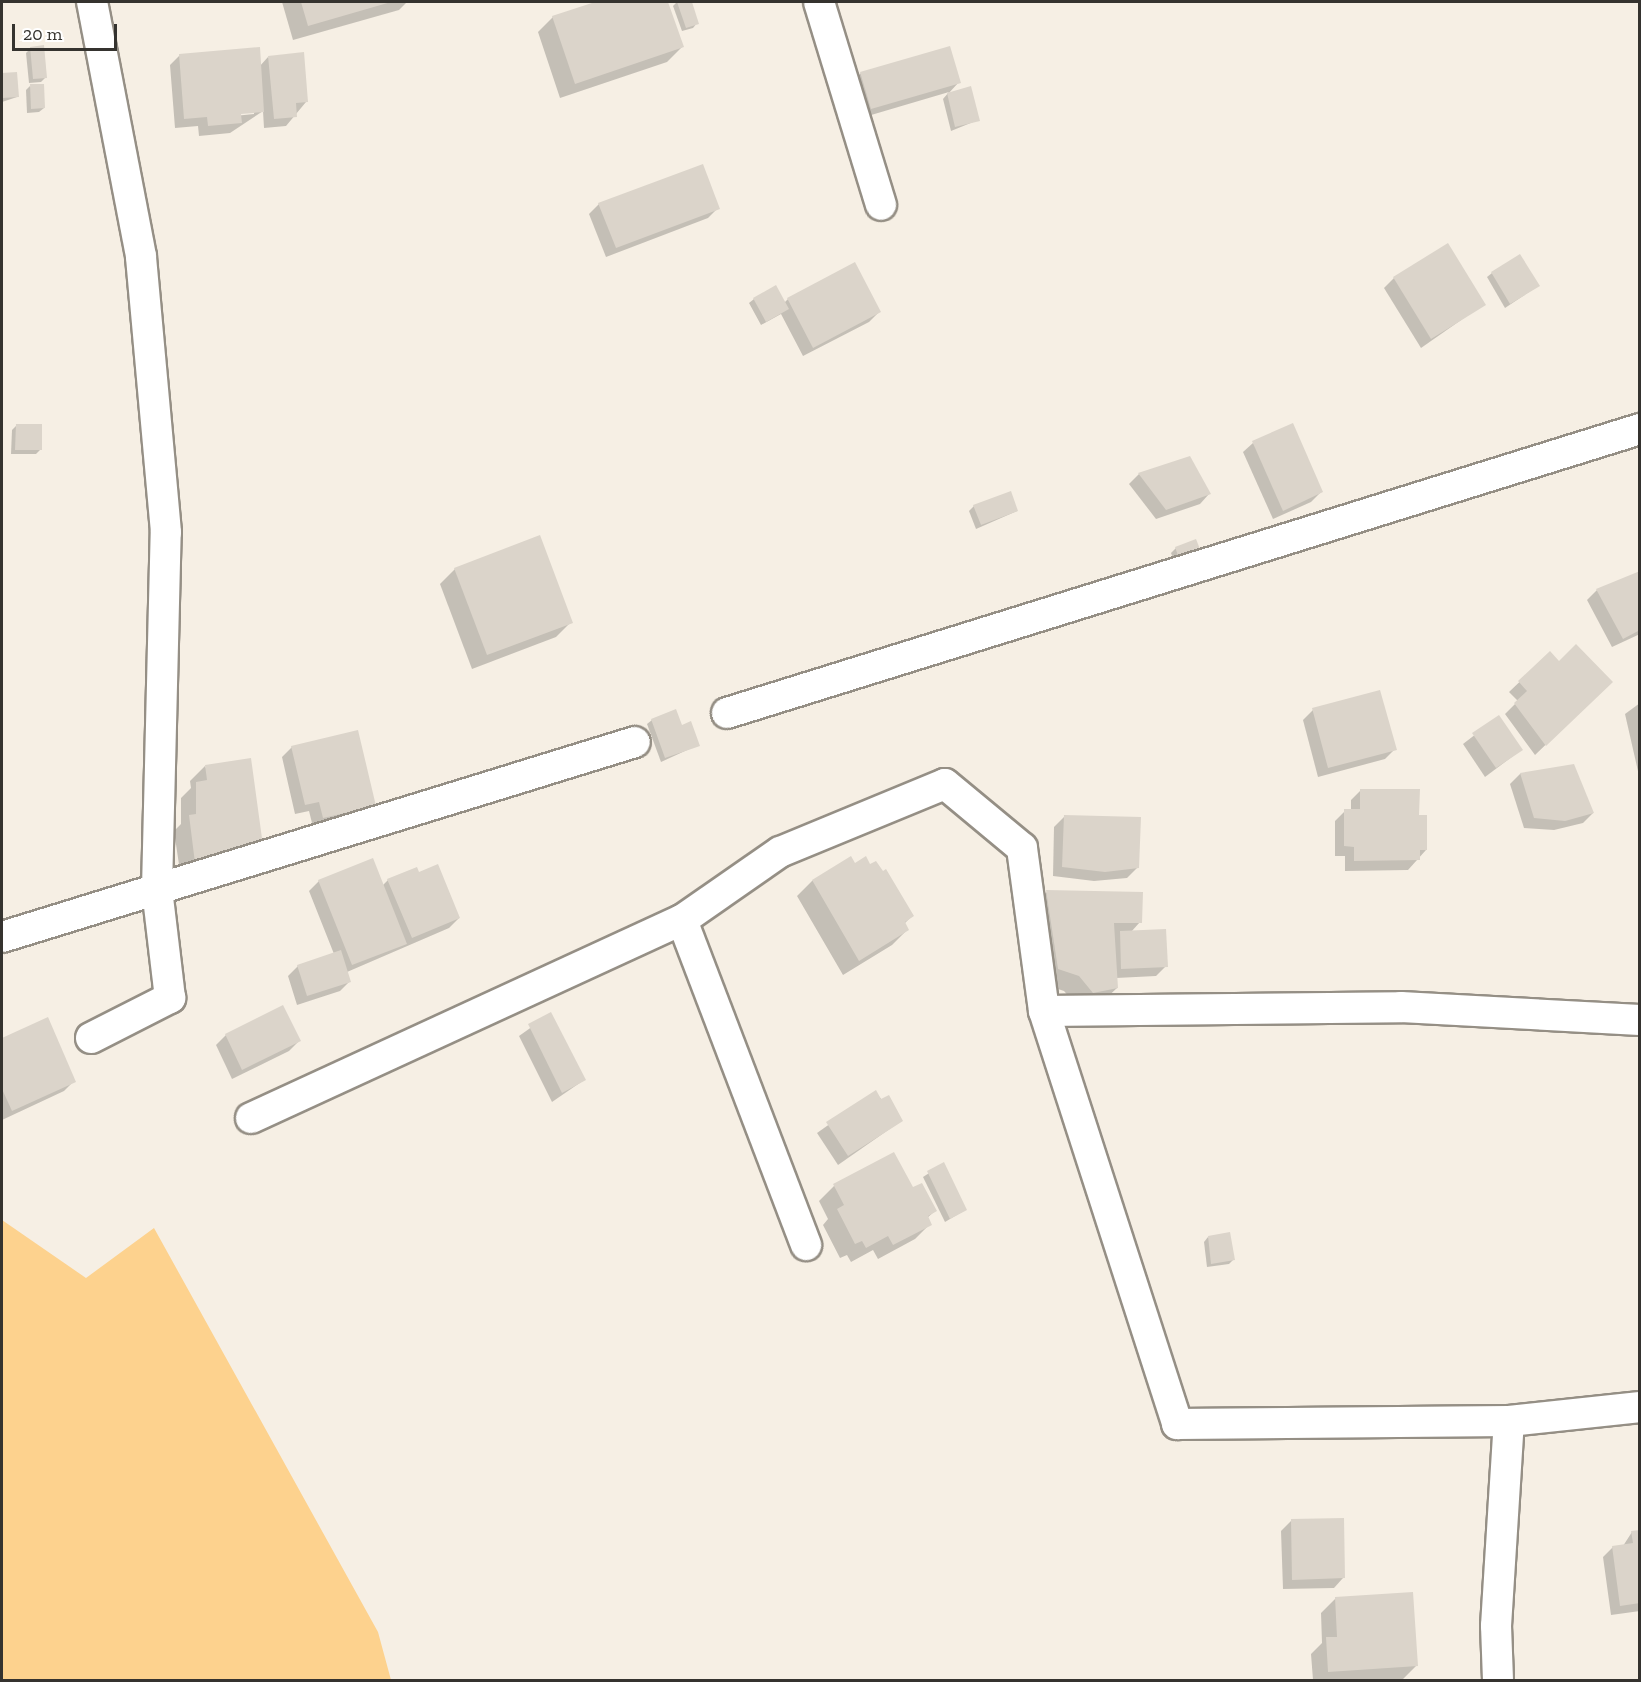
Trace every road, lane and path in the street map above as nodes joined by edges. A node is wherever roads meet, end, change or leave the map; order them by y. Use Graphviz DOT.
graph roads {
  1 [pos="92,2"];
  2 [pos="819,2"];
  3 [pos="881,205"];
  4 [pos="1640,429"];
  5 [pos="727,713"];
  6 [pos="635,742"];
  7 [pos="157,889"];
  8 [pos="682,920"];
  9 [pos="2,937"];
  10 [pos="1044,1011"];
  11 [pos="1640,1020"];
  12 [pos="91,1038"];
  13 [pos="251,1118"];
  14 [pos="806,1245"];
  15 [pos="1640,1407"];
  16 [pos="1509,1421"];
  17 [pos="1498,1680"];
  1 -- 7 [label="street"];
  2 -- 3 [label="street"];
  4 -- 5 [label="street"];
  6 -- 7 [label="street"];
  7 -- 9 [label="street"];
  7 -- 12 [label="street"];
  8 -- 10 [label="street"];
  8 -- 13 [label="street"];
  8 -- 14 [label="street"];
  10 -- 11 [label="street"];
  10 -- 16 [label="street"];
  15 -- 16 [label="street"];
  16 -- 17 [label="street"];
}
